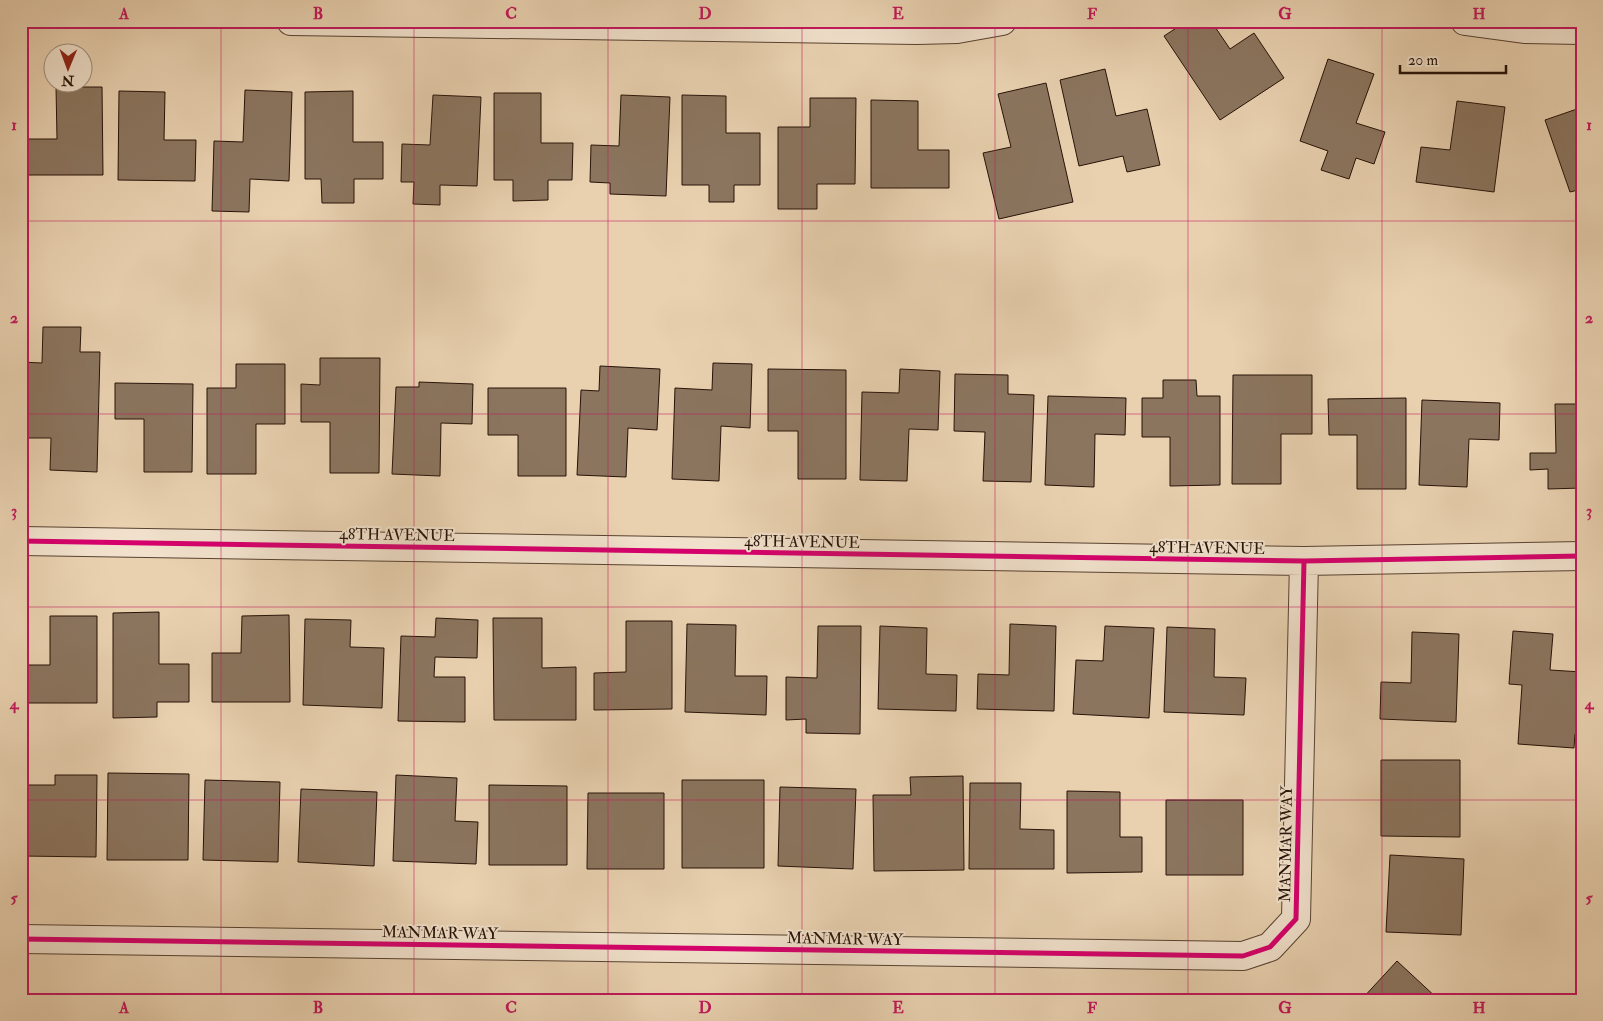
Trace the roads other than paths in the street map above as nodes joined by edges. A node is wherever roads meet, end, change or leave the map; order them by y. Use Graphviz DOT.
graph roads {
  1 [pos="291,21"];
  2 [pos="1002,21"];
  3 [pos="1465,21"];
  4 [pos="497,23"];
  5 [pos="1582,30"];
  6 [pos="21,541"];
  7 [pos="1582,556"];
  8 [pos="1304,561"];
  9 [pos="21,939"];
  1 -- 4 [label="street"];
  2 -- 4 [label="street"];
  3 -- 5 [label="street"];
  6 -- 8 [label="street, 48TH AVENUE"];
  7 -- 8 [label="street, 48TH AVENUE"];
  8 -- 9 [label="street, MANMAR WAY"];
}
